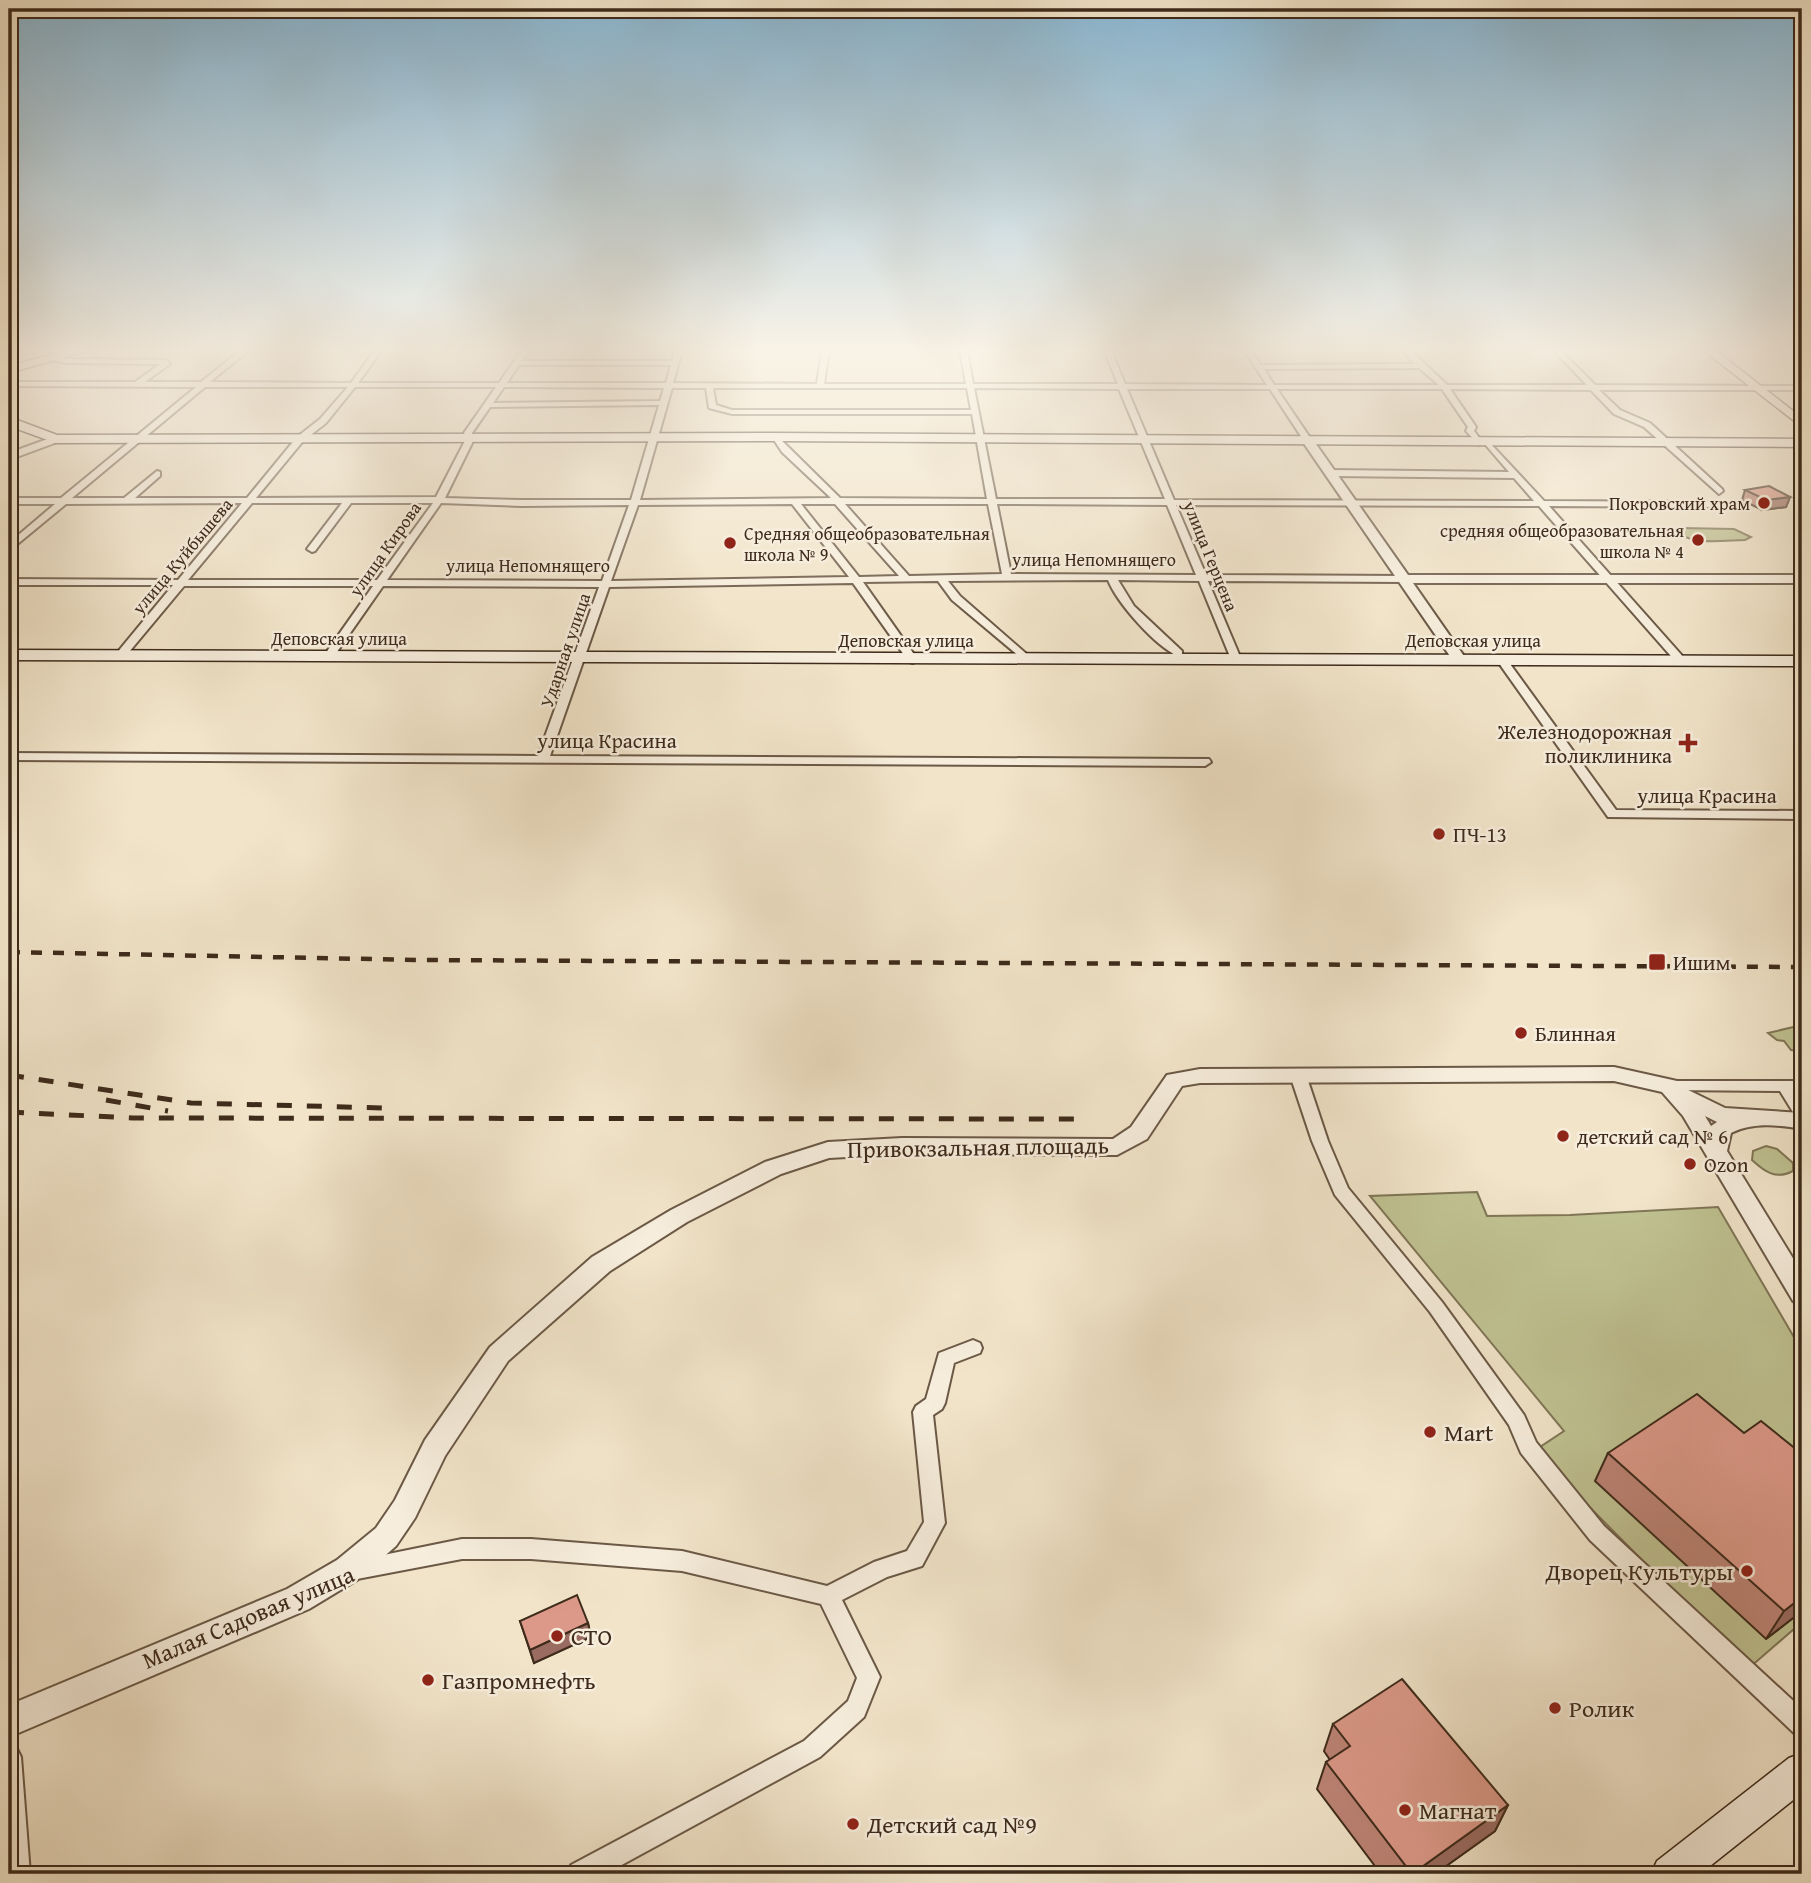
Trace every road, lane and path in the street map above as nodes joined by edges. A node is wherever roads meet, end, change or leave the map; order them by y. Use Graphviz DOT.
graph roads {
  1 [pos="52,438"];
  2 [pos="653,438"];
  3 [pos="669,438"];
  4 [pos="777,438"];
  5 [pos="954,438"];
  6 [pos="980,438"];
  7 [pos="1306,438"];
  8 [pos="1477,438"];
  9 [pos="1660,438"];
  10 [pos="56,439"];
  11 [pos="135,439"];
  12 [pos="300,439"];
  13 [pos="470,439"];
  14 [pos="1144,440"];
  15 [pos="1309,442"];
  16 [pos="1483,443"];
  17 [pos="1665,443"];
  18 [pos="1802,443"];
  19 [pos="9,457"];
  20 [pos="1331,473"];
  21 [pos="157,474"];
  22 [pos="1514,475"];
  23 [pos="1719,491"];
  24 [pos="439,500"];
  25 [pos="62,501"];
  26 [pos="248,501"];
  27 [pos="348,501"];
  28 [pos="635,501"];
  29 [pos="794,501"];
  30 [pos="836,501"];
  31 [pos="9,502"];
  32 [pos="125,502"];
  33 [pos="992,502"];
  34 [pos="1172,502"];
  35 [pos="1353,502"];
  36 [pos="1539,503"];
  37 [pos="1722,504"];
  38 [pos="9,548"];
  39 [pos="312,550"];
  40 [pos="1111,576"];
  41 [pos="1007,577"];
  42 [pos="1202,577"];
  43 [pos="1605,577"];
  44 [pos="941,578"];
  45 [pos="907,579"];
  46 [pos="1405,579"];
  47 [pos="1802,579"];
  48 [pos="181,581"];
  49 [pos="856,581"];
  50 [pos="9,582"];
  51 [pos="382,582"];
  52 [pos="604,583"];
  53 [pos="1178,653"];
  54 [pos="9,655"];
  55 [pos="120,656"];
  56 [pos="328,657"];
  57 [pos="579,657"];
  58 [pos="1026,659"];
  59 [pos="1236,659"];
  60 [pos="1459,659"];
  61 [pos="1502,659"];
  62 [pos="913,660"];
  63 [pos="1681,661"];
  64 [pos="1802,661"];
  65 [pos="9,757"];
  66 [pos="543,760"];
  67 [pos="1205,762"];
  68 [pos="1802,815"];
  69 [pos="1298,1075"];
  70 [pos="1669,1086"];
  71 [pos="1794,1087"];
  72 [pos="1802,1113"];
  73 [pos="1758,1119"];
  74 [pos="1802,1121"];
  75 [pos="1716,1150"];
  76 [pos="1802,1294"];
  77 [pos="973,1348"];
  78 [pos="347,1570"];
  79 [pos="828,1597"];
  80 [pos="9,1721"];
  81 [pos="1802,1725"];
  82 [pos="9,1757"];
  83 [pos="1802,1771"];
  84 [pos="18,1874"];
  85 [pos="580,1874"];
  86 [pos="1670,1874"];
  1 -- 10 [label="main road"];
  2 -- 3 [label="main road"];
  2 -- 13 [label="main road"];
  2 -- 28 [label="street, Ударная улица"];
  4 -- 30 [label="street"];
  5 -- 6 [label="main road"];
  6 -- 14 [label="main road"];
  6 -- 33 [label="street"];
  7 -- 15 [label="street"];
  8 -- 16 [label="street"];
  9 -- 17 [label="street"];
  10 -- 11 [label="main road"];
  10 -- 19 [label="street"];
  11 -- 12 [label="main road"];
  11 -- 25 [label="street"];
  12 -- 13 [label="main road"];
  12 -- 26 [label="street, улица Куйбышева"];
  13 -- 24 [label="street, улица Кирова"];
  14 -- 15 [label="main road"];
  14 -- 34 [label="street, улица Герцена"];
  15 -- 16 [label="main road"];
  15 -- 20 [label="street"];
  16 -- 17 [label="main road"];
  16 -- 22 [label="street"];
  17 -- 18 [label="main road"];
  17 -- 23 [label="street"];
  20 -- 22 [label="street"];
  20 -- 35 [label="street"];
  21 -- 32 [label="street"];
  22 -- 36 [label="street"];
  24 -- 27 [label="street"];
  24 -- 28 [label="street"];
  24 -- 51 [label="street, улица Кирова"];
  25 -- 31 [label="street"];
  25 -- 32 [label="street"];
  25 -- 38 [label="street"];
  26 -- 27 [label="street"];
  26 -- 32 [label="street"];
  26 -- 48 [label="street, улица Куйбышева"];
  27 -- 39 [label="street"];
  28 -- 29 [label="street"];
  28 -- 52 [label="street, Ударная улица"];
  29 -- 30 [label="street"];
  29 -- 49 [label="street"];
  30 -- 33 [label="street"];
  30 -- 45 [label="street"];
  33 -- 34 [label="street"];
  33 -- 41 [label="street"];
  34 -- 35 [label="street"];
  34 -- 42 [label="street, улица Герцена"];
  35 -- 36 [label="street"];
  35 -- 46 [label="street"];
  36 -- 37 [label="street"];
  36 -- 43 [label="street"];
  40 -- 41 [label="street, улица Непомнящего"];
  40 -- 42 [label="street, улица Непомнящего"];
  40 -- 53 [label="street"];
  41 -- 44 [label="street, улица Непомнящего"];
  42 -- 46 [label="street, улица Непомнящего"];
  42 -- 59 [label="street, улица Герцена"];
  43 -- 46 [label="street, улица Непомнящего"];
  43 -- 47 [label="street, улица Непомнящего"];
  43 -- 63 [label="street"];
  44 -- 45 [label="street, улица Непомнящего"];
  44 -- 58 [label="street"];
  45 -- 49 [label="street, улица Непомнящего"];
  46 -- 60 [label="street"];
  48 -- 50 [label="street, улица Непомнящего"];
  48 -- 51 [label="street, улица Непомнящего"];
  48 -- 55 [label="street, улица Куйбышева"];
  49 -- 52 [label="street, улица Непомнящего"];
  49 -- 62 [label="street"];
  51 -- 52 [label="street, улица Непомнящего"];
  51 -- 56 [label="street, улица Кирова"];
  52 -- 57 [label="street, Ударная улица"];
  54 -- 55 [label="main road, Деповская улица"];
  55 -- 56 [label="main road, Деповская улица"];
  56 -- 57 [label="main road, Деповская улица"];
  57 -- 62 [label="main road, Деповская улица"];
  57 -- 66 [label="street, Ударная улица"];
  58 -- 59 [label="main road, Деповская улица"];
  58 -- 62 [label="main road, Деповская улица"];
  59 -- 60 [label="main road, Деповская улица"];
  60 -- 61 [label="main road, Деповская улица"];
  61 -- 63 [label="main road, Деповская улица"];
  61 -- 68 [label="street, улица Красина"];
  63 -- 64 [label="main road, Деповская улица"];
  65 -- 66 [label="street, улица Красина"];
  66 -- 67 [label="street, улица Красина"];
  69 -- 70 [label="street, Привокзальная площадь"];
  69 -- 78 [label="street, Привокзальная площадь"];
  69 -- 81 [label="street"];
  70 -- 71 [label="street, Привокзальная площадь"];
  70 -- 73 [label="street"];
  70 -- 75 [label="street"];
  71 -- 72 [label="street, Привокзальная площадь"];
  73 -- 74 [label="street"];
  73 -- 75 [label="street"];
  75 -- 76 [label="street"];
  77 -- 79 [label="street"];
  78 -- 79 [label="street, Малая Садовая улица"];
  78 -- 80 [label="street, Малая Садовая улица"];
  79 -- 85 [label="street"];
  82 -- 84 [label="street"];
  83 -- 86 [label="main road"];
}
